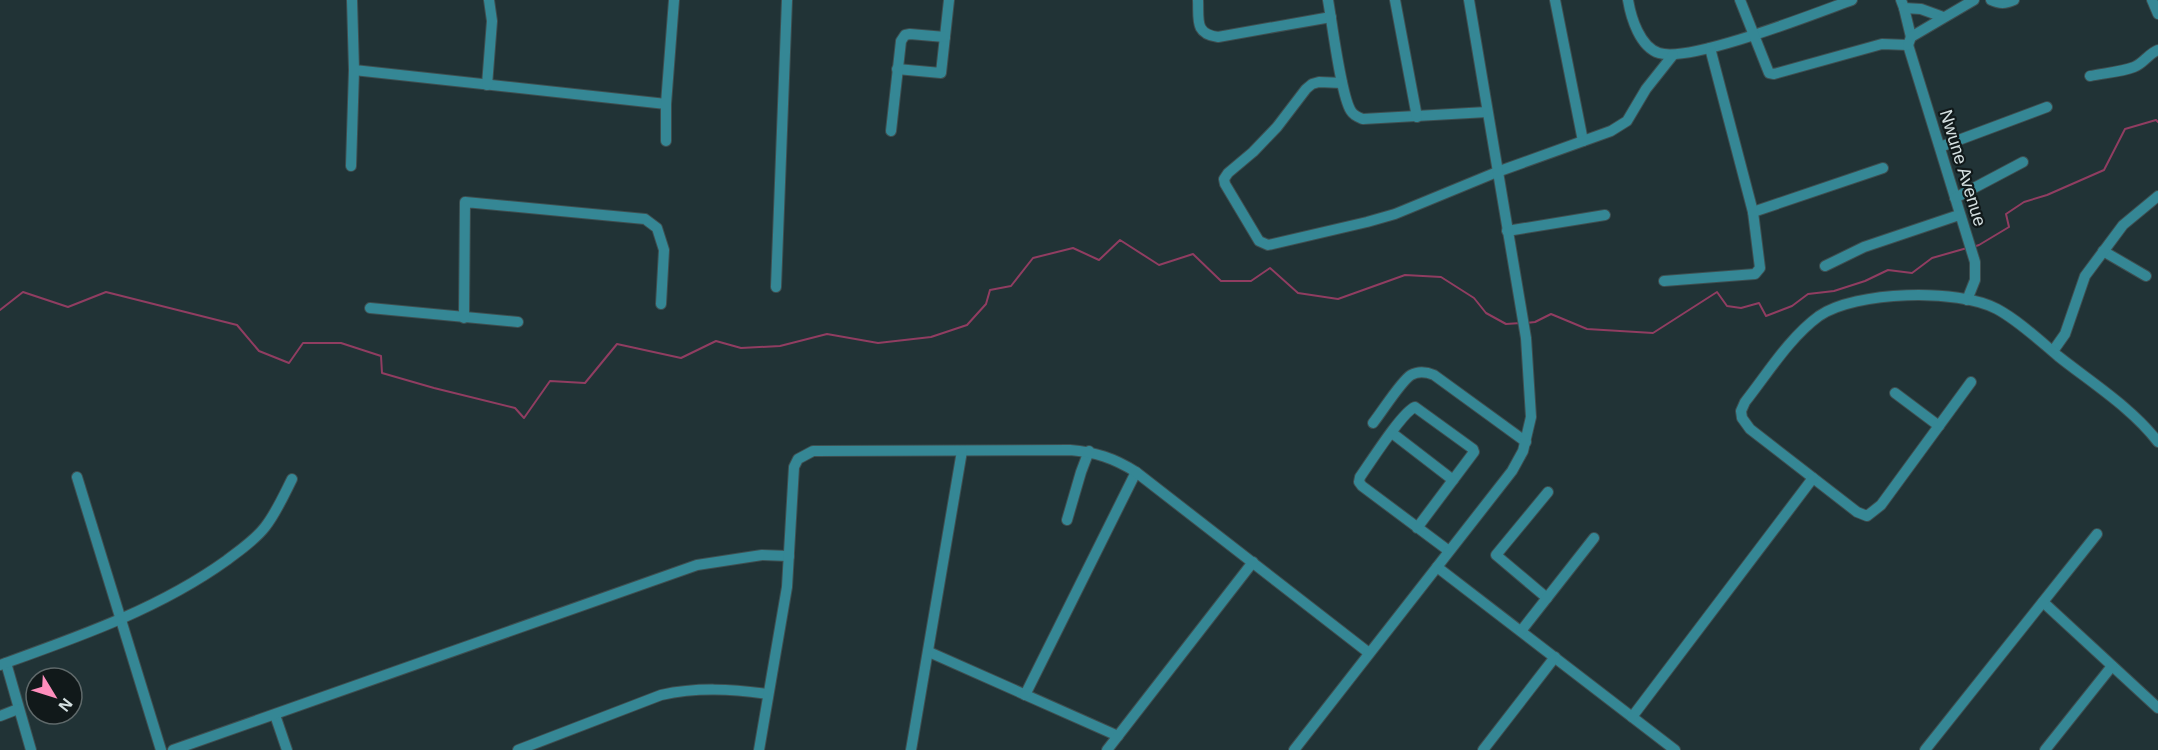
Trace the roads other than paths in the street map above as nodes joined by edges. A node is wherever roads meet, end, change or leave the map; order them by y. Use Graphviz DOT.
graph roads {
  1 [pos="352,0"];
  2 [pos="489,0"];
  3 [pos="674,0"];
  4 [pos="787,0"];
  5 [pos="949,0"];
  6 [pos="1198,0"];
  7 [pos="1328,0"];
  8 [pos="1395,0"];
  9 [pos="1468,0"];
  10 [pos="1555,0"];
  11 [pos="1628,0"];
  12 [pos="1740,0"];
  13 [pos="1852,0"];
  14 [pos="1974,0"];
  15 [pos="1991,0"];
  16 [pos="2014,0"];
  17 [pos="2152,0"];
  18 [pos="1902,4"];
  19 [pos="2158,14"];
  20 [pos="1331,17"];
  21 [pos="1943,17"];
  22 [pos="1754,34"];
  23 [pos="945,37"];
  24 [pos="1909,41"];
  25 [pos="1710,48"];
  26 [pos="2158,50"];
  27 [pos="1673,56"];
  28 [pos="897,69"];
  29 [pos="354,70"];
  30 [pos="2090,76"];
  31 [pos="1342,83"];
  32 [pos="487,85"];
  33 [pos="666,104"];
  34 [pos="2047,107"];
  35 [pos="1487,112"];
  36 [pos="1417,117"];
  37 [pos="891,131"];
  38 [pos="666,141"];
  39 [pos="1583,141"];
  40 [pos="1940,147"];
  41 [pos="2023,162"];
  42 [pos="351,166"];
  43 [pos="1882,168"];
  44 [pos="1497,172"];
  45 [pos="2158,196"];
  46 [pos="1955,198"];
  47 [pos="1754,212"];
  48 [pos="1959,214"];
  49 [pos="1605,215"];
  50 [pos="1507,231"];
  51 [pos="2103,251"];
  52 [pos="1825,266"];
  53 [pos="2146,276"];
  54 [pos="1664,281"];
  55 [pos="776,287"];
  56 [pos="1967,300"];
  57 [pos="661,304"];
  58 [pos="370,308"];
  59 [pos="464,318"];
  60 [pos="518,322"];
  61 [pos="2053,351"];
  62 [pos="1971,382"];
  63 [pos="1895,393"];
  64 [pos="1373,423"];
  65 [pos="1939,426"];
  66 [pos="1392,433"];
  67 [pos="1526,442"];
  68 [pos="2158,442"];
  69 [pos="962,451"];
  70 [pos="1089,452"];
  71 [pos="1136,472"];
  72 [pos="77,477"];
  73 [pos="1813,478"];
  74 [pos="292,479"];
  75 [pos="1453,480"];
  76 [pos="1548,492"];
  77 [pos="1067,520"];
  78 [pos="1418,528"];
  79 [pos="2097,534"];
  80 [pos="1594,538"];
  81 [pos="1449,551"];
  82 [pos="789,556"];
  83 [pos="1253,562"];
  84 [pos="1437,567"];
  85 [pos="1548,598"];
  86 [pos="2043,602"];
  87 [pos="121,620"];
  88 [pos="1521,631"];
  89 [pos="929,652"];
  90 [pos="1369,653"];
  91 [pos="1555,657"];
  92 [pos="3,664"];
  93 [pos="2112,666"];
  94 [pos="768,694"];
  95 [pos="1025,695"];
  96 [pos="18,708"];
  97 [pos="2158,708"];
  98 [pos="275,715"];
  99 [pos="0,716"];
  100 [pos="1632,717"];
  101 [pos="1118,736"];
  102 [pos="31,750"];
  103 [pos="161,750"];
  104 [pos="173,750"];
  105 [pos="287,750"];
  106 [pos="518,750"];
  107 [pos="759,750"];
  108 [pos="911,750"];
  109 [pos="1107,750"];
  110 [pos="1294,750"];
  111 [pos="1483,750"];
  112 [pos="1675,750"];
  113 [pos="1925,750"];
  114 [pos="2045,750"];
  1 -- 29 [label="street"];
  2 -- 32 [label="street"];
  3 -- 33 [label="street"];
  4 -- 55 [label="street"];
  5 -- 23 [label="street"];
  6 -- 20 [label="street"];
  7 -- 20 [label="street"];
  8 -- 36 [label="street"];
  9 -- 35 [label="street"];
  10 -- 39 [label="street"];
  11 -- 27 [label="street"];
  12 -- 22 [label="street"];
  13 -- 22 [label="street"];
  14 -- 21 [label="street"];
  15 -- 16 [label="street"];
  17 -- 19 [label="street"];
  18 -- 21 [label="street"];
  18 -- 24 [label="street, Nwune Avenue"];
  20 -- 31 [label="street"];
  21 -- 24 [label="street"];
  22 -- 24 [label="street"];
  22 -- 25 [label="street"];
  23 -- 28 [label="street"];
  23 -- 28 [label="street"];
  24 -- 40 [label="street, Nwune Avenue"];
  25 -- 27 [label="street"];
  25 -- 47 [label="street"];
  26 -- 30 [label="street"];
  27 -- 39 [label="street"];
  28 -- 37 [label="street"];
  29 -- 32 [label="street"];
  29 -- 42 [label="street"];
  31 -- 36 [label="street"];
  31 -- 44 [label="street"];
  32 -- 33 [label="street"];
  33 -- 38 [label="street"];
  34 -- 40 [label="street"];
  35 -- 36 [label="street"];
  35 -- 44 [label="street"];
  39 -- 44 [label="street"];
  40 -- 46 [label="street, Nwune Avenue"];
  41 -- 46 [label="street"];
  43 -- 47 [label="street"];
  44 -- 50 [label="street"];
  45 -- 51 [label="street"];
  46 -- 48 [label="street, Nwune Avenue"];
  47 -- 54 [label="street"];
  48 -- 52 [label="street"];
  48 -- 56 [label="street, Nwune Avenue"];
  49 -- 50 [label="street"];
  50 -- 67 [label="street"];
  51 -- 53 [label="street"];
  51 -- 61 [label="street"];
  56 -- 61 [label="street"];
  56 -- 73 [label="street"];
  57 -- 59 [label="street"];
  58 -- 59 [label="street"];
  59 -- 60 [label="street"];
  61 -- 68 [label="street"];
  62 -- 65 [label="street"];
  63 -- 65 [label="street"];
  64 -- 67 [label="street"];
  65 -- 73 [label="street"];
  66 -- 75 [label="street"];
  66 -- 75 [label="street"];
  66 -- 78 [label="street"];
  67 -- 81 [label="street"];
  69 -- 70 [label="street"];
  69 -- 82 [label="street"];
  69 -- 89 [label="street"];
  70 -- 71 [label="street"];
  70 -- 77 [label="street"];
  71 -- 83 [label="street"];
  71 -- 95 [label="street"];
  72 -- 87 [label="street"];
  73 -- 100 [label="street"];
  74 -- 87 [label="street"];
  75 -- 78 [label="street"];
  76 -- 85 [label="street"];
  78 -- 81 [label="street"];
  79 -- 86 [label="street"];
  80 -- 85 [label="street"];
  81 -- 84 [label="street"];
  82 -- 94 [label="street"];
  82 -- 98 [label="street"];
  83 -- 90 [label="street"];
  83 -- 101 [label="street"];
  84 -- 88 [label="street"];
  84 -- 90 [label="street"];
  85 -- 88 [label="street"];
  86 -- 93 [label="street"];
  86 -- 113 [label="street"];
  87 -- 92 [label="street"];
  87 -- 103 [label="street"];
  88 -- 91 [label="street"];
  89 -- 95 [label="street"];
  89 -- 108 [label="street"];
  90 -- 110 [label="street"];
  91 -- 100 [label="street"];
  91 -- 111 [label="street"];
  92 -- 96 [label="street"];
  93 -- 97 [label="street"];
  93 -- 114 [label="street"];
  94 -- 106 [label="street"];
  94 -- 107 [label="street"];
  95 -- 101 [label="street"];
  96 -- 99 [label="street"];
  96 -- 102 [label="street"];
  98 -- 104 [label="street"];
  98 -- 105 [label="street"];
  100 -- 112 [label="street"];
  101 -- 109 [label="street"];
}
